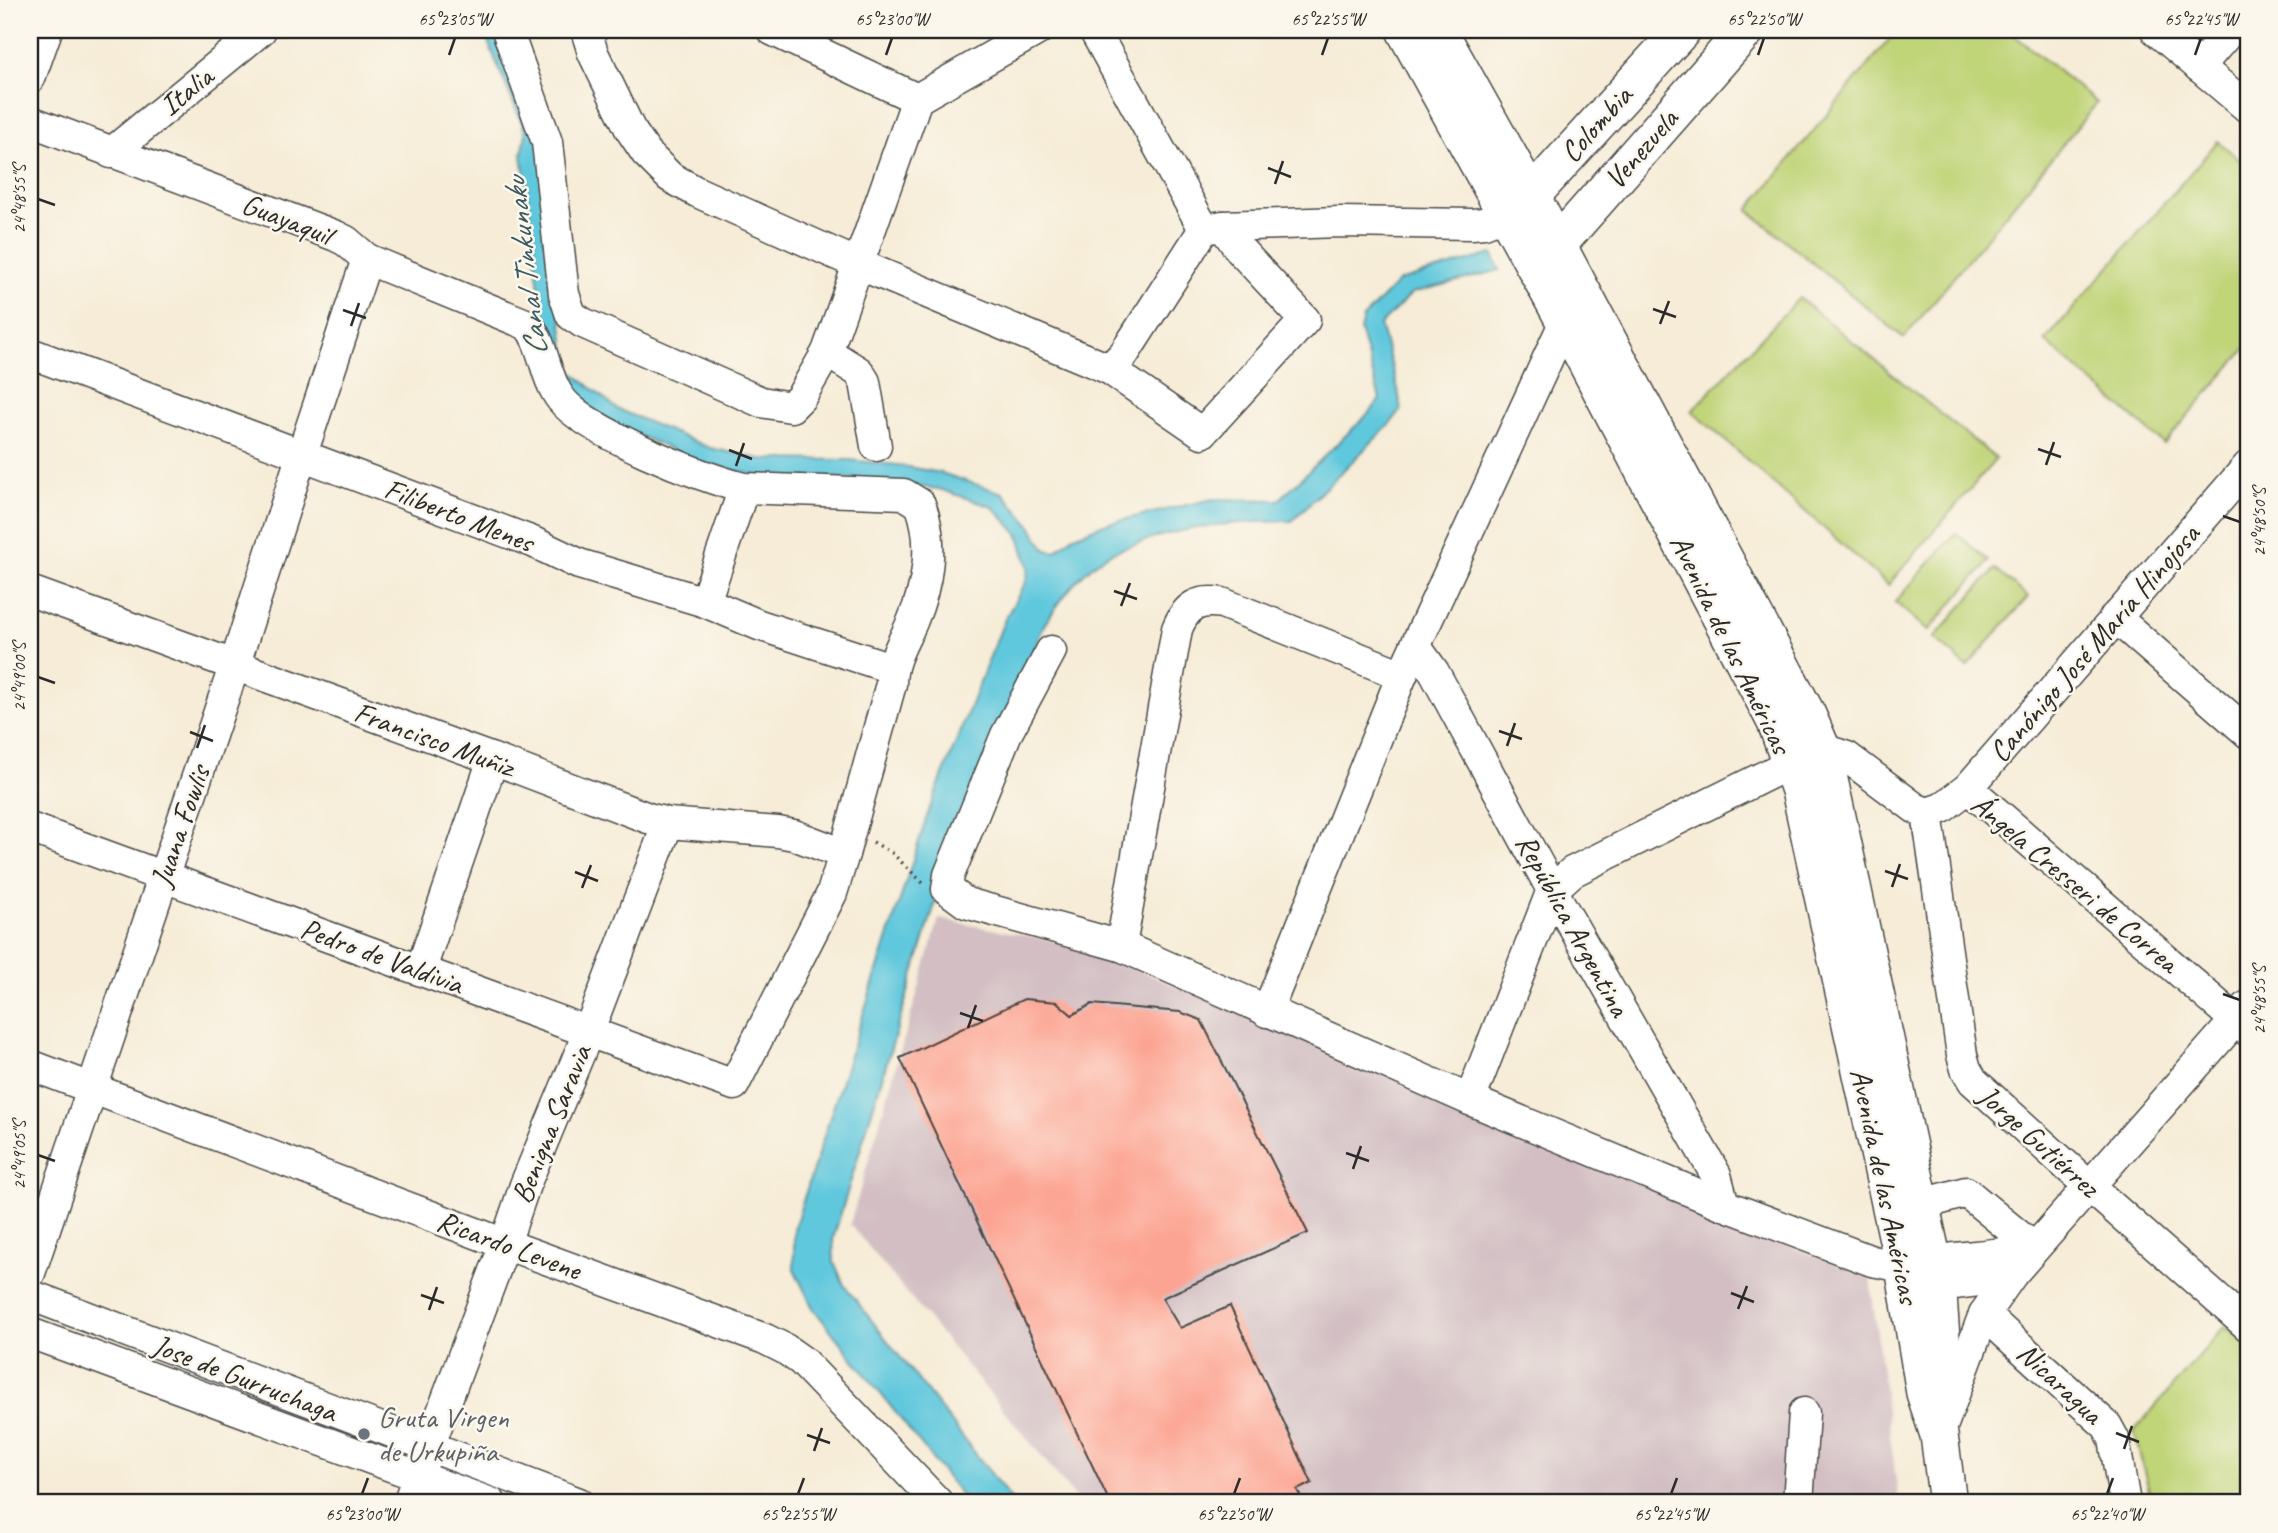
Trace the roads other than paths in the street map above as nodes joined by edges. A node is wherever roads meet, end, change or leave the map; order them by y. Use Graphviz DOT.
graph roads {
  1 [pos="47,30"];
  2 [pos="261,30"];
  3 [pos="507,30"];
  4 [pos="586,30"];
  5 [pos="772,30"];
  6 [pos="1038,30"];
  7 [pos="1094,30"];
  8 [pos="1405,30"];
  9 [pos="1438,30"];
  10 [pos="1682,30"];
  11 [pos="1746,30"];
  12 [pos="2156,30"];
  13 [pos="2231,30"];
  14 [pos="2199,67"];
  15 [pos="30,78"];
  16 [pos="917,99"];
  17 [pos="2248,108"];
  18 [pos="30,121"];
  19 [pos="111,153"];
  20 [pos="1519,205"];
  21 [pos="1214,227"];
  22 [pos="1547,257"];
  23 [pos="367,259"];
  24 [pos="858,264"];
  25 [pos="1565,321"];
  26 [pos="827,352"];
  27 [pos="30,353"];
  28 [pos="1110,369"];
  29 [pos="876,446"];
  30 [pos="302,454"];
  31 [pos="2248,466"];
  32 [pos="744,488"];
  33 [pos="30,591"];
  34 [pos="705,602"];
  35 [pos="2115,617"];
  36 [pos="1416,647"];
  37 [pos="1051,651"];
  38 [pos="234,667"];
  39 [pos="891,668"];
  40 [pos="1402,675"];
  41 [pos="2248,733"];
  42 [pos="1807,757"];
  43 [pos="493,759"];
  44 [pos="1968,788"];
  45 [pos="1927,813"];
  46 [pos="668,823"];
  47 [pos="30,828"];
  48 [pos="845,854"];
  49 [pos="163,877"];
  50 [pos="1552,890"];
  51 [pos="1121,946"];
  52 [pos="421,969"];
  53 [pos="1268,1012"];
  54 [pos="2244,1018"];
  55 [pos="588,1033"];
  56 [pos="30,1065"];
  57 [pos="91,1087"];
  58 [pos="1470,1100"];
  59 [pos="2090,1187"];
  60 [pos="1724,1205"];
  61 [pos="1920,1205"];
  62 [pos="505,1244"];
  63 [pos="2034,1248"];
  64 [pos="1924,1270"];
  65 [pos="30,1273"];
  66 [pos="2013,1273"];
  67 [pos="30,1295"];
  68 [pos="1984,1314"];
  69 [pos="2248,1326"];
  70 [pos="30,1333"];
  71 [pos="1804,1413"];
  72 [pos="1939,1435"];
  73 [pos="428,1447"];
  74 [pos="413,1490"];
  75 [pos="492,1503"];
  76 [pos="579,1503"];
  77 [pos="938,1503"];
  78 [pos="1798,1503"];
  79 [pos="1948,1503"];
  80 [pos="2125,1503"];
  1 -- 15 [label="street"];
  2 -- 19 [label="street, Italia"];
  3 -- 26 [label="street"];
  4 -- 24 [label="street"];
  5 -- 16 [label="street"];
  6 -- 16 [label="street"];
  7 -- 21 [label="street"];
  8 -- 20 [label="main road, Avenida de las Américas"];
  9 -- 20 [label="main road, Avenida de las Américas"];
  10 -- 20 [label="main road, Colombia"];
  11 -- 22 [label="main road, Venezuela"];
  12 -- 14 [label="street"];
  13 -- 14 [label="street"];
  14 -- 17 [label="street"];
  16 -- 24 [label="street"];
  18 -- 19 [label="street, Guayaquil"];
  19 -- 23 [label="street, Guayaquil"];
  20 -- 21 [label="street"];
  20 -- 22 [label="main road, Avenida de las Américas"];
  21 -- 28 [label="street"];
  21 -- 28 [label="street"];
  22 -- 25 [label="main road, Avenida de las Américas"];
  22 -- 42 [label="main road, Avenida de las Américas"];
  23 -- 30 [label="street, Juana Fowlis"];
  23 -- 32 [label="street, Guayaquil"];
  24 -- 26 [label="street"];
  24 -- 28 [label="street"];
  25 -- 36 [label="street"];
  25 -- 42 [label="main road, Avenida de las Américas"];
  26 -- 29 [label="street"];
  27 -- 30 [label="street, Filiberto Menes"];
  30 -- 34 [label="street, Filiberto Menes"];
  30 -- 38 [label="street, Juana Fowlis"];
  31 -- 35 [label="street, Canónigo José María Hinojosa"];
  32 -- 34 [label="street"];
  32 -- 39 [label="street"];
  33 -- 38 [label="street, Francisco Muñiz"];
  34 -- 39 [label="street, Filiberto Menes"];
  35 -- 41 [label="street"];
  35 -- 44 [label="street, Canónigo José María Hinojosa"];
  36 -- 40 [label="street"];
  36 -- 50 [label="street, República Argentina"];
  37 -- 51 [label="street"];
  38 -- 43 [label="street, Francisco Muñiz"];
  38 -- 49 [label="street, Juana Fowlis"];
  39 -- 48 [label="street"];
  40 -- 51 [label="street"];
  40 -- 53 [label="street"];
  42 -- 45 [label="street, Ángela Cresseri de Correa"];
  42 -- 50 [label="street"];
  42 -- 61 [label="main road, Avenida de las Américas"];
  42 -- 64 [label="main road, Avenida de las Américas"];
  43 -- 46 [label="street, Francisco Muñiz"];
  43 -- 52 [label="street"];
  44 -- 45 [label="street, Ángela Cresseri de Correa"];
  44 -- 54 [label="street, Ángela Cresseri de Correa"];
  45 -- 59 [label="street, Jorge Gutiérrez"];
  46 -- 48 [label="street, Francisco Muñiz"];
  46 -- 55 [label="street, Benigna Saravia"];
  47 -- 49 [label="street, Pedro de Valdivia"];
  48 -- 55 [label="street, Pedro de Valdivia"];
  49 -- 52 [label="street, Pedro de Valdivia"];
  49 -- 57 [label="street, Juana Fowlis"];
  50 -- 58 [label="street"];
  50 -- 60 [label="street, República Argentina"];
  51 -- 53 [label="street"];
  52 -- 55 [label="street, Pedro de Valdivia"];
  53 -- 58 [label="street"];
  54 -- 59 [label="street"];
  55 -- 62 [label="street, Benigna Saravia"];
  56 -- 57 [label="street, Ricardo Levene"];
  57 -- 62 [label="street, Ricardo Levene"];
  57 -- 65 [label="street, Juana Fowlis"];
  58 -- 60 [label="street"];
  59 -- 63 [label="street"];
  59 -- 69 [label="street, Jorge Gutiérrez"];
  60 -- 64 [label="street"];
  61 -- 63 [label="street"];
  61 -- 64 [label="main road, Avenida de las Américas"];
  62 -- 73 [label="street, Benigna Saravia"];
  62 -- 77 [label="street, Ricardo Levene"];
  63 -- 64 [label="street"];
  63 -- 66 [label="street"];
  64 -- 66 [label="street"];
  64 -- 72 [label="main road, Avenida de las Américas"];
  66 -- 68 [label="street"];
  67 -- 73 [label="street, Jose de Gurruchaga"];
  68 -- 72 [label="street"];
  68 -- 80 [label="street, Nicaragua"];
  70 -- 74 [label="street, Jose de Gurruchaga"];
  71 -- 78 [label="street"];
  72 -- 79 [label="main road, Avenida de las Américas"];
  73 -- 74 [label="street, Benigna Saravia"];
  73 -- 76 [label="street, Jose de Gurruchaga"];
  74 -- 75 [label="street, Jose de Gurruchaga"];
}
